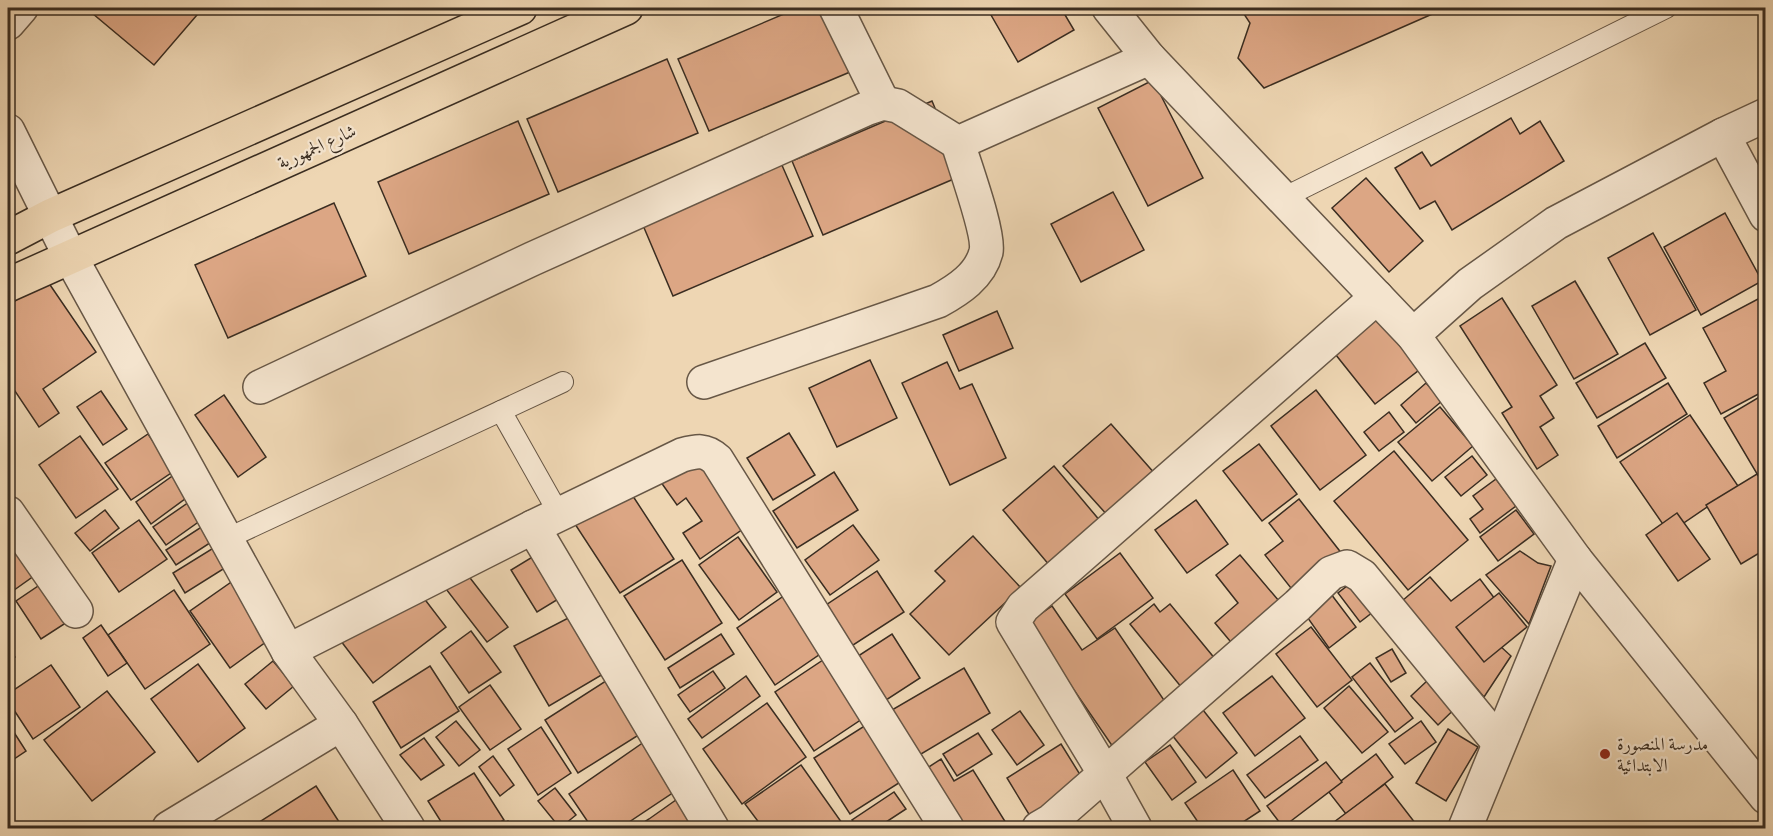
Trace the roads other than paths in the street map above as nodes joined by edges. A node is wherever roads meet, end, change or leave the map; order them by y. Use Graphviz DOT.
graph roads {
  1 [pos="21,8"];
  2 [pos="520,8"];
  3 [pos="626,8"];
  4 [pos="836,8"];
  5 [pos="1109,8"];
  6 [pos="1666,8"];
  7 [pos="8,23"];
  8 [pos="1149,58"];
  9 [pos="883,103"];
  10 [pos="1766,115"];
  11 [pos="8,131"];
  12 [pos="1723,135"];
  13 [pos="958,142"];
  14 [pos="1283,198"];
  15 [pos="1766,215"];
  16 [pos="50,216"];
  17 [pos="8,238"];
  18 [pos="71,258"];
  19 [pos="8,285"];
  20 [pos="1377,297"];
  21 [pos="1413,335"];
  22 [pos="562,382"];
  23 [pos="704,382"];
  24 [pos="260,387"];
  25 [pos="501,411"];
  26 [pos="8,513"];
  27 [pos="546,521"];
  28 [pos="226,539"];
  29 [pos="1575,559"];
  30 [pos="76,611"];
  31 [pos="288,651"];
  32 [pos="342,724"];
  33 [pos="1499,743"];
  34 [pos="1105,774"];
  35 [pos="1766,797"];
  36 [pos="187,824"];
  37 [pos="408,828"];
  38 [pos="711,828"];
  39 [pos="947,828"];
  40 [pos="1039,828"];
  41 [pos="1135,828"];
  42 [pos="1465,828"];
  1 -- 7 [label="street"];
  2 -- 16 [label="main road"];
  3 -- 18 [label="main road, شارع الجمهورية"];
  4 -- 9 [label="street"];
  5 -- 8 [label="street"];
  6 -- 14 [label="lane"];
  8 -- 13 [label="street"];
  8 -- 14 [label="street"];
  9 -- 13 [label="street"];
  9 -- 24 [label="street"];
  10 -- 12 [label="street"];
  11 -- 16 [label="street"];
  12 -- 15 [label="street"];
  12 -- 21 [label="street"];
  13 -- 23 [label="street"];
  14 -- 20 [label="street"];
  16 -- 17 [label="main road"];
  16 -- 18 [label="street"];
  18 -- 19 [label="main road, شارع الجمهورية"];
  18 -- 28 [label="street"];
  20 -- 21 [label="street"];
  20 -- 34 [label="street"];
  21 -- 29 [label="street"];
  22 -- 25 [label="lane"];
  25 -- 27 [label="lane"];
  25 -- 28 [label="lane"];
  26 -- 30 [label="street"];
  27 -- 31 [label="street"];
  27 -- 38 [label="street"];
  27 -- 39 [label="street"];
  28 -- 31 [label="street"];
  29 -- 33 [label="street"];
  29 -- 35 [label="street"];
  31 -- 32 [label="street"];
  32 -- 36 [label="street"];
  32 -- 37 [label="street"];
  33 -- 34 [label="street"];
  33 -- 42 [label="street"];
  34 -- 40 [label="street"];
  34 -- 41 [label="street"];
}
